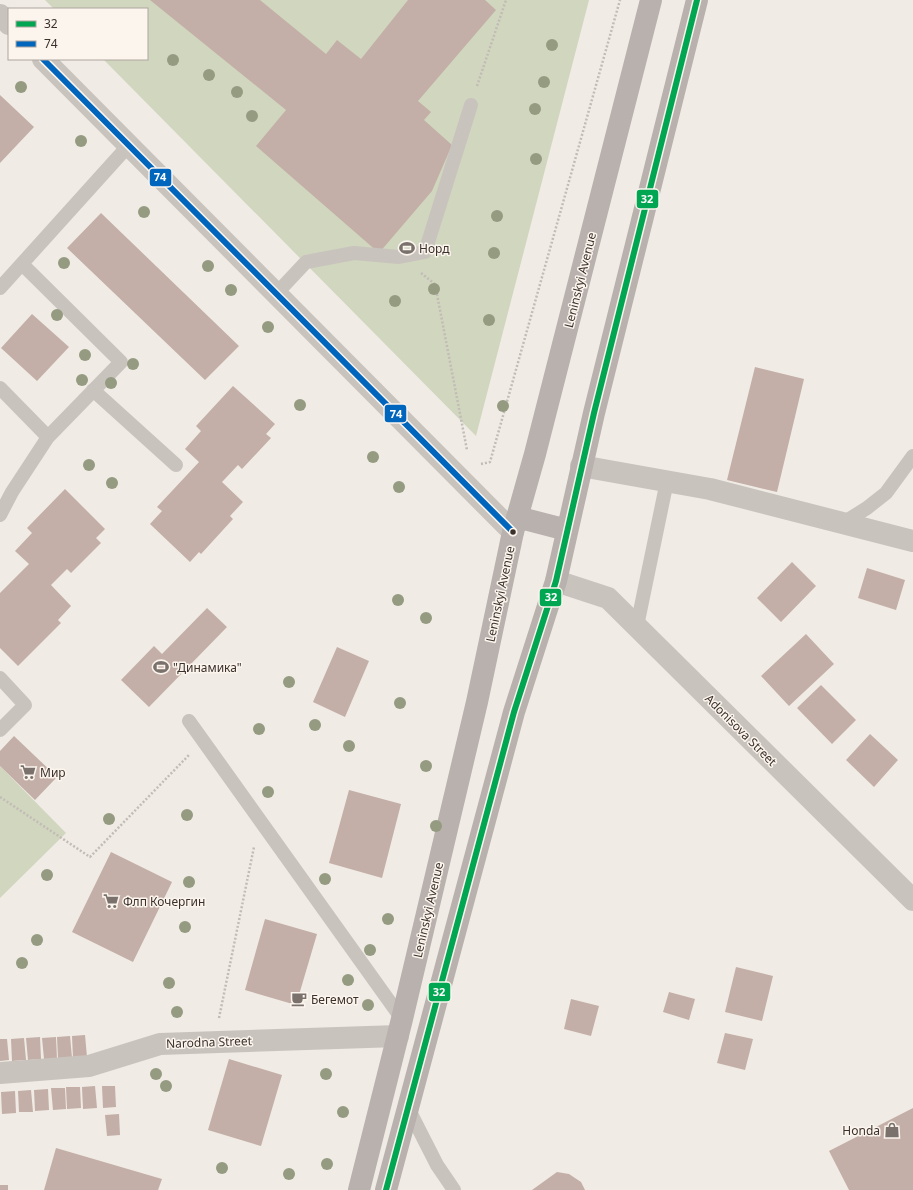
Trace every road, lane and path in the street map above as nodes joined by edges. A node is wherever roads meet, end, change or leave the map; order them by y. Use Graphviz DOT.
graph roads {
  1 [pos="506,0"];
  2 [pos="620,0"];
  3 [pos="651,0"];
  4 [pos="697,0"];
  5 [pos="0,15"];
  6 [pos="8,23"];
  7 [pos="45,60"];
  8 [pos="471,106"];
  9 [pos="129,145"];
  10 [pos="399,257"];
  11 [pos="22,264"];
  12 [pos="0,288"];
  13 [pos="276,294"];
  14 [pos="0,388"];
  15 [pos="93,390"];
  16 [pos="48,437"];
  17 [pos="913,456"];
  18 [pos="176,465"];
  19 [pos="581,466"];
  20 [pos="462,481"];
  21 [pos="667,481"];
  22 [pos="0,515"];
  23 [pos="843,523"];
  24 [pos="515,525"];
  25 [pos="567,530"];
  26 [pos="913,541"];
  27 [pos="556,581"];
  28 [pos="637,626"];
  29 [pos="0,678"];
  30 [pos="190,721"];
  31 [pos="0,730"];
  32 [pos="203,740"];
  33 [pos="0,797"];
  34 [pos="260,819"];
  35 [pos="913,900"];
  36 [pos="400,1027"];
  37 [pos="214,1042"];
  38 [pos="0,1073"];
  39 [pos="408,1108"];
  40 [pos="359,1190"];
  41 [pos="386,1190"];
  42 [pos="454,1190"];
  1 -- 8 [label="path"];
  2 -- 20 [label="path"];
  3 -- 24 [label="main road, Leninskyi Avenue"];
  4 -- 19 [label="main road"];
  5 -- 6 [label="street"];
  7 -- 9 [label="street"];
  8 -- 10 [label="lane"];
  9 -- 11 [label="lane"];
  9 -- 13 [label="street"];
  10 -- 13 [label="lane"];
  10 -- 20 [label="path"];
  11 -- 12 [label="lane"];
  11 -- 15 [label="lane"];
  13 -- 20 [label="street"];
  14 -- 16 [label="lane"];
  15 -- 16 [label="lane"];
  15 -- 18 [label="lane"];
  16 -- 22 [label="lane"];
  17 -- 23 [label="lane"];
  19 -- 21 [label="street"];
  19 -- 25 [label="main road"];
  20 -- 24 [label="street"];
  21 -- 23 [label="street"];
  21 -- 28 [label="lane"];
  23 -- 26 [label="street"];
  24 -- 25 [label="main road"];
  24 -- 36 [label="main road, Leninskyi Avenue"];
  25 -- 27 [label="main road"];
  27 -- 28 [label="street, Adonisova Street"];
  27 -- 39 [label="main road"];
  28 -- 35 [label="street, Adonisova Street"];
  29 -- 31 [label="lane"];
  30 -- 32 [label="lane"];
  32 -- 33 [label="path"];
  32 -- 34 [label="lane"];
  34 -- 36 [label="lane"];
  34 -- 37 [label="path"];
  36 -- 37 [label="street, Narodna Street"];
  36 -- 40 [label="main road, Leninskyi Avenue"];
  37 -- 38 [label="street, Narodna Street"];
  39 -- 41 [label="main road"];
  39 -- 42 [label="lane"];
}
